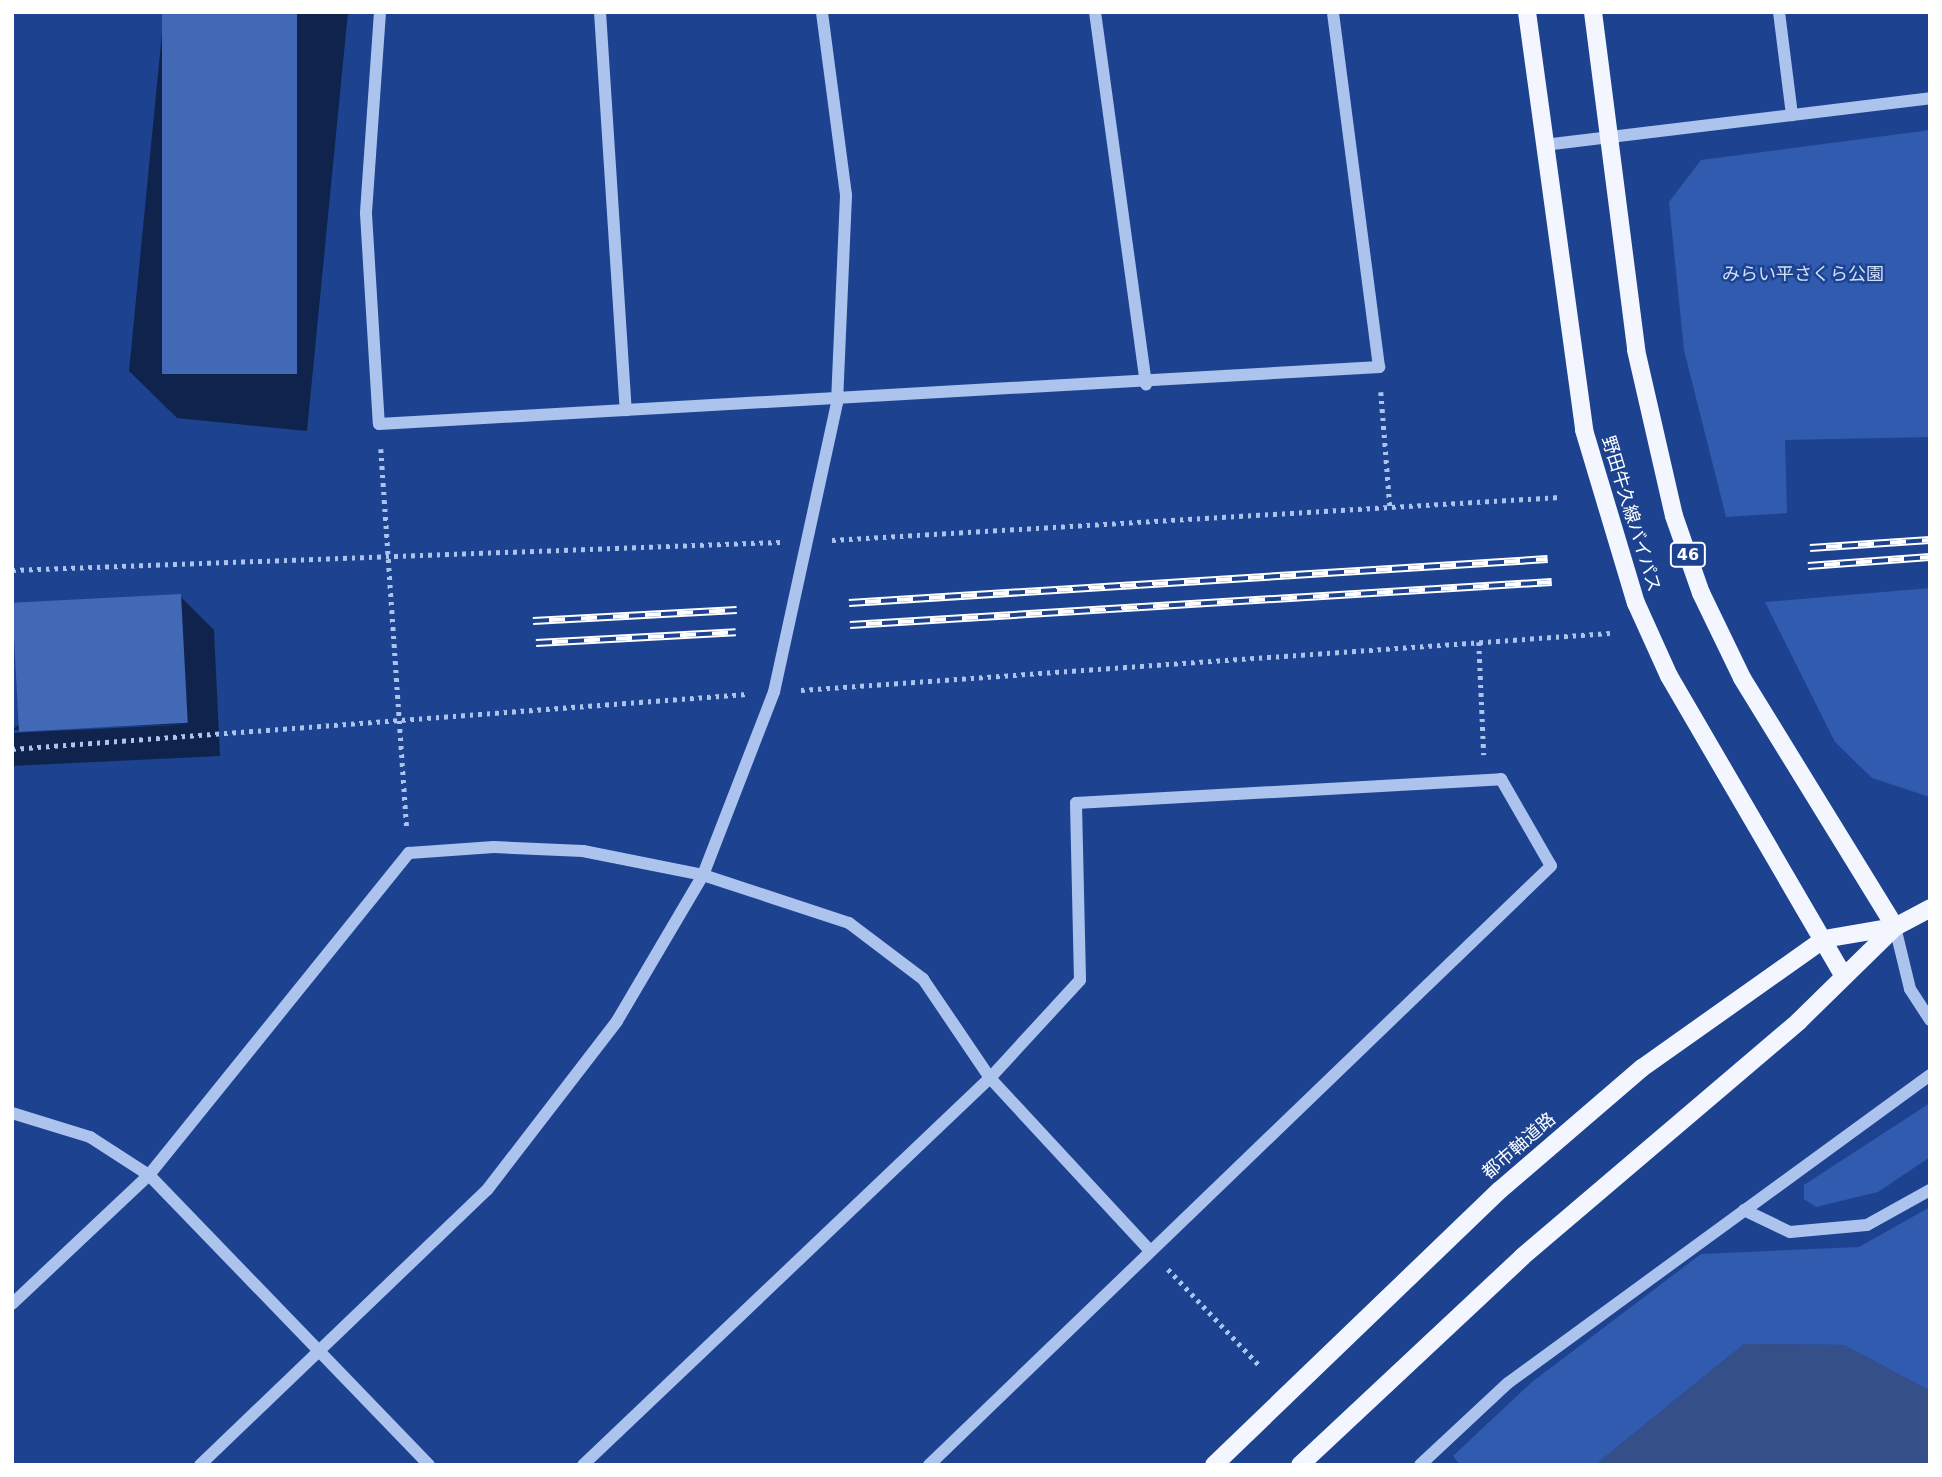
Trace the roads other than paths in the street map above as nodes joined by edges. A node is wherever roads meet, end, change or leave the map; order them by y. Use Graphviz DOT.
graph roads {
  1 [pos="380,12"];
  2 [pos="600,12"];
  3 [pos="822,12"];
  4 [pos="1095,12"];
  5 [pos="1333,12"];
  6 [pos="1527,12"];
  7 [pos="1593,12"];
  8 [pos="1779,12"];
  9 [pos="1930,97"];
  10 [pos="1792,115"];
  11 [pos="1608,138"];
  12 [pos="1544,145"];
  13 [pos="1146,385"];
  14 [pos="837,402"];
  15 [pos="626,410"];
  16 [pos="703,875"];
  17 [pos="1930,908"];
  18 [pos="1895,927"];
  19 [pos="1824,939"];
  20 [pos="1844,977"];
  21 [pos="1930,1020"];
  22 [pos="1930,1075"];
  23 [pos="990,1078"];
  24 [pos="12,1114"];
  25 [pos="149,1175"];
  26 [pos="1930,1190"];
  27 [pos="1744,1210"];
  28 [pos="1150,1251"];
  29 [pos="12,1304"];
  30 [pos="320,1352"];
  31 [pos="200,1465"];
  32 [pos="429,1465"];
  33 [pos="583,1465"];
  34 [pos="929,1465"];
  35 [pos="1214,1465"];
  36 [pos="1300,1465"];
  37 [pos="1420,1465"];
  1 -- 15 [label="street"];
  2 -- 15 [label="street"];
  3 -- 14 [label="street"];
  4 -- 13 [label="street"];
  5 -- 13 [label="street"];
  6 -- 12 [label="main road, 野田牛久線バイパス"];
  7 -- 11 [label="main road, 46"];
  8 -- 10 [label="street"];
  9 -- 10 [label="street"];
  10 -- 11 [label="street"];
  11 -- 12 [label="street"];
  11 -- 18 [label="main road, 46"];
  12 -- 19 [label="main road, 野田牛久線バイパス"];
  13 -- 14 [label="street"];
  14 -- 15 [label="street"];
  14 -- 16 [label="street"];
  16 -- 23 [label="street"];
  16 -- 25 [label="street"];
  16 -- 30 [label="street"];
  17 -- 18 [label="main road, 都市軸道路"];
  18 -- 19 [label="main road, 都市軸道路"];
  18 -- 20 [label="main road, 都市軸道路"];
  18 -- 21 [label="street"];
  19 -- 20 [label="main road, 野田牛久線バイパス"];
  19 -- 35 [label="main road, 都市軸道路"];
  20 -- 36 [label="main road, 都市軸道路"];
  22 -- 27 [label="street"];
  23 -- 28 [label="street"];
  23 -- 28 [label="street"];
  23 -- 33 [label="street"];
  24 -- 25 [label="street"];
  25 -- 29 [label="street"];
  25 -- 30 [label="street"];
  26 -- 27 [label="street"];
  27 -- 37 [label="street"];
  28 -- 34 [label="street"];
  30 -- 31 [label="street"];
  30 -- 32 [label="street"];
}
